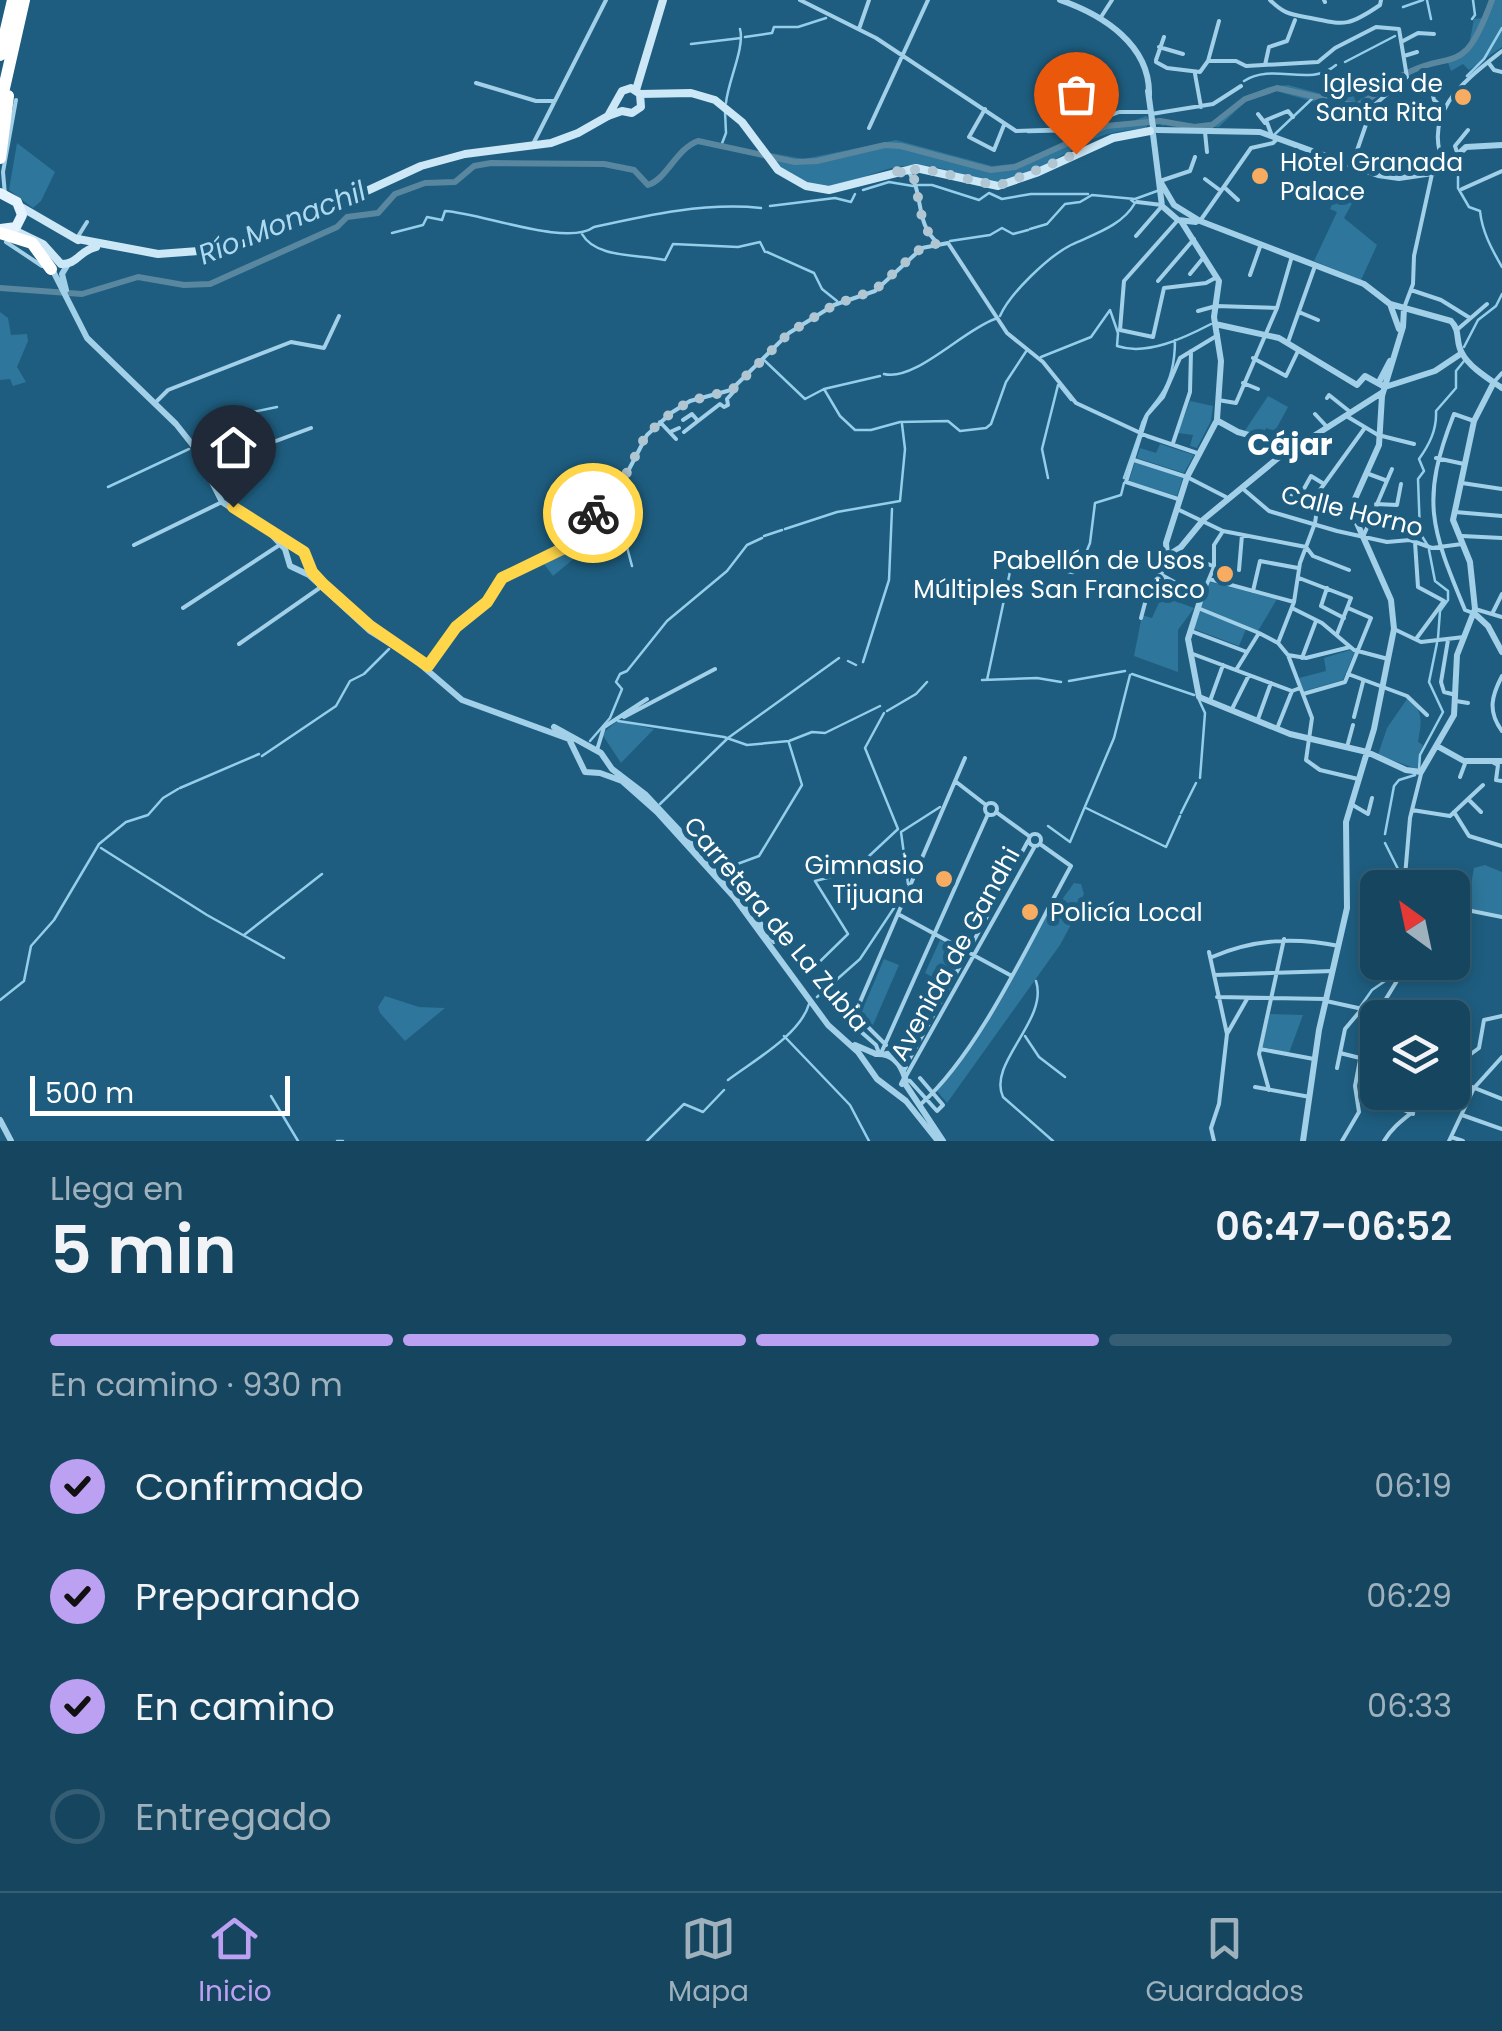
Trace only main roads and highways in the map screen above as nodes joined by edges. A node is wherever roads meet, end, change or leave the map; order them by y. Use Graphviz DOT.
graph roads {
  1 [pos="13,0"];
  2 [pos="24,0"];
  3 [pos="663,0"];
  4 [pos="6,22"];
  5 [pos="0,36"];
  6 [pos="5,53"];
  7 [pos="637,93"];
  8 [pos="0,106"];
  9 [pos="619,107"];
  10 [pos="1153,124"];
  11 [pos="0,158"];
  12 [pos="2,194"];
  13 [pos="21,207"];
  14 [pos="4,233"];
  15 [pos="74,235"];
  16 [pos="106,246"];
  17 [pos="49,250"];
  18 [pos="80,254"];
  19 [pos="53,265"];
  1 -- 4 [label="highway"];
  2 -- 6 [label="highway"];
  3 -- 7 [label="main road"];
  4 -- 5 [label="highway"];
  4 -- 6 [label="highway"];
  6 -- 8 [label="highway"];
  6 -- 11 [label="highway"];
  7 -- 9 [label="main road"];
  7 -- 9 [label="main road"];
  7 -- 10 [label="main road"];
  9 -- 16 [label="main road"];
  12 -- 13 [label="main road"];
  13 -- 14 [label="main road"];
  13 -- 15 [label="main road"];
  14 -- 17 [label="main road"];
  14 -- 19 [label="highway"];
  15 -- 16 [label="main road"];
  15 -- 17 [label="main road"];
  15 -- 18 [label="main road"];
  16 -- 18 [label="main road"];
  17 -- 19 [label="main road"];
  18 -- 19 [label="main road"];
}
